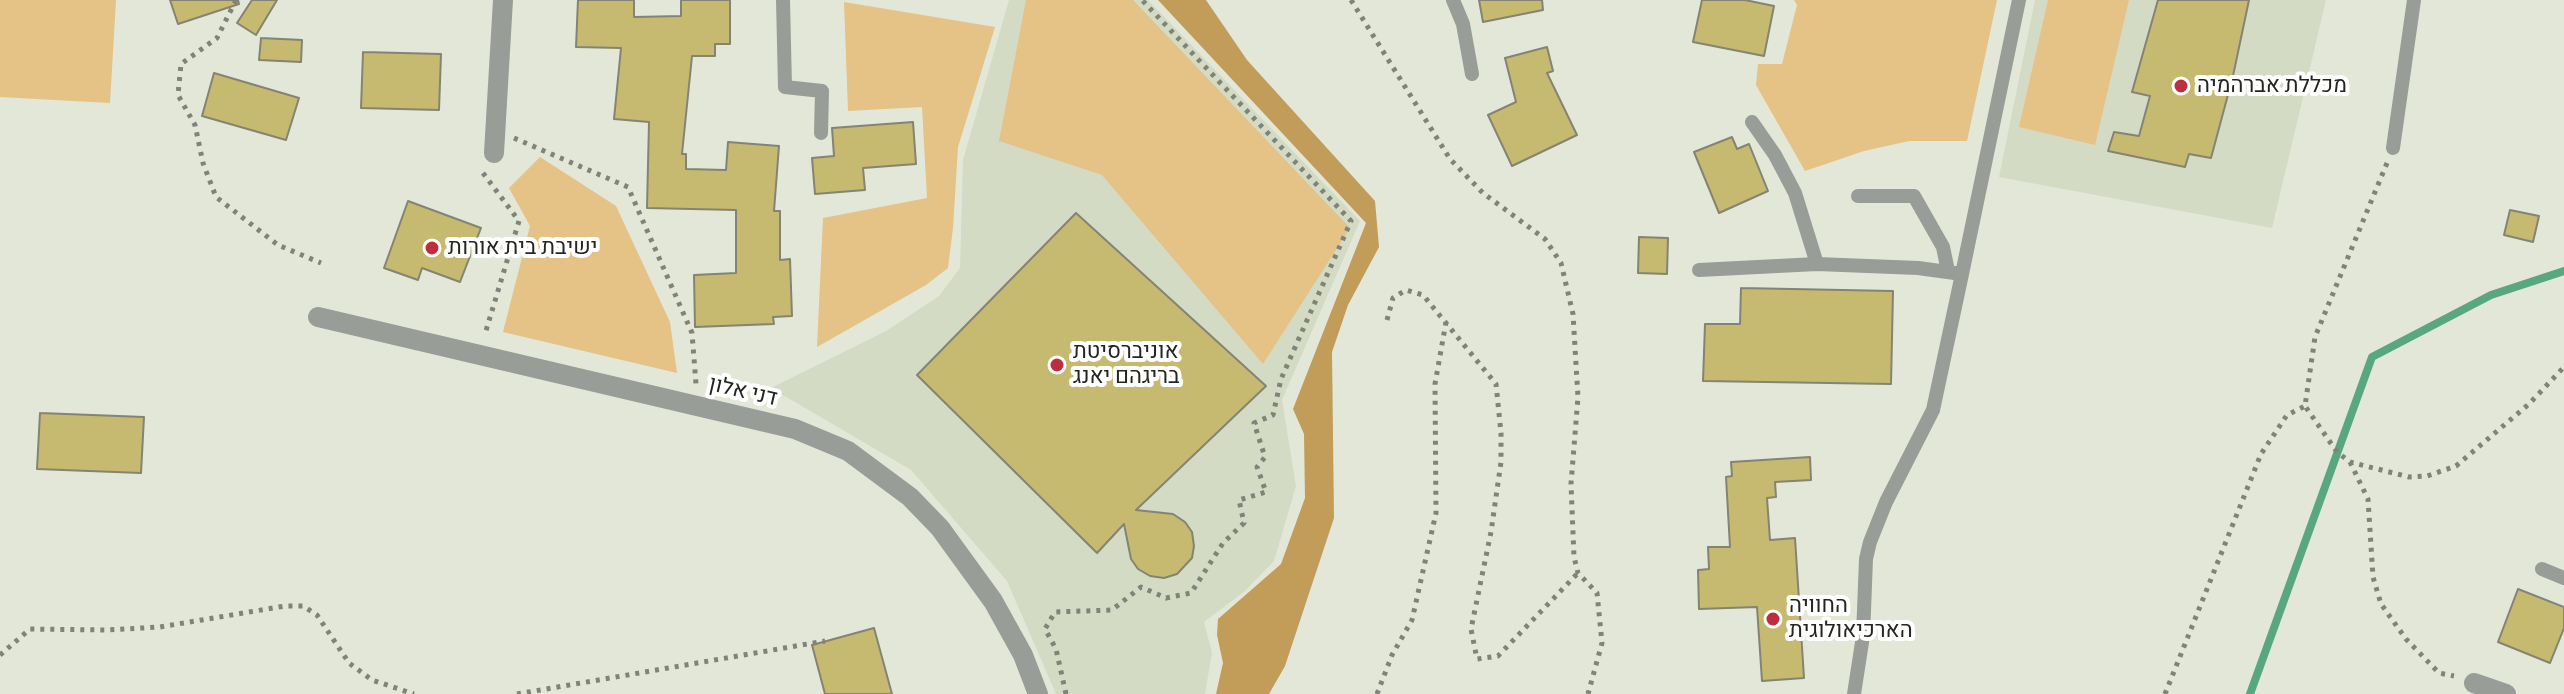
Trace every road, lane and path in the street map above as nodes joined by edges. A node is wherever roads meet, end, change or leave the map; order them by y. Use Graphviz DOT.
graph roads {
  1 [pos="236,0"];
  2 [pos="503,0"];
  3 [pos="783,0"];
  4 [pos="1142,0"];
  5 [pos="1351,0"];
  6 [pos="1453,0"];
  7 [pos="2019,0"];
  8 [pos="2414,0"];
  9 [pos="1472,74"];
  10 [pos="1752,122"];
  11 [pos="495,130"];
  12 [pos="821,133"];
  13 [pos="2393,148"];
  14 [pos="494,153"];
  15 [pos="1858,196"];
  16 [pos="321,263"];
  17 [pos="1817,264"];
  18 [pos="1699,270"];
  19 [pos="1955,273"];
  20 [pos="318,317"];
  21 [pos="1387,320"];
  22 [pos="1446,321"];
  23 [pos="479,355"];
  24 [pos="2564,367"];
  25 [pos="698,406"];
  26 [pos="2305,406"];
  27 [pos="2350,462"];
  28 [pos="2542,569"];
  29 [pos="1578,573"];
  30 [pos="2564,578"];
  31 [pos="825,641"];
  32 [pos="0,655"];
  33 [pos="2474,683"];
  34 [pos="414,694"];
  35 [pos="517,694"];
  36 [pos="1038,694"];
  37 [pos="1066,694"];
  38 [pos="1377,694"];
  39 [pos="1588,694"];
  40 [pos="1854,694"];
  41 [pos="2165,694"];
  42 [pos="2506,694"];
  1 -- 16 [label="path"];
  2 -- 11 [label="street"];
  3 -- 12 [label="lane"];
  4 -- 37 [label="path"];
  5 -- 29 [label="path"];
  6 -- 9 [label="lane"];
  7 -- 19 [label="lane"];
  8 -- 13 [label="lane"];
  10 -- 17 [label="lane"];
  11 -- 14 [label="street"];
  11 -- 25 [label="path"];
  13 -- 26 [label="path"];
  14 -- 23 [label="path"];
  15 -- 19 [label="lane"];
  17 -- 18 [label="lane"];
  17 -- 19 [label="lane"];
  19 -- 40 [label="lane"];
  20 -- 23 [label="street, דני אלון"];
  21 -- 22 [label="path"];
  22 -- 29 [label="path"];
  22 -- 38 [label="path"];
  23 -- 25 [label="street, דני אלון"];
  24 -- 27 [label="path"];
  25 -- 36 [label="street, דני אלון"];
  26 -- 27 [label="path"];
  26 -- 41 [label="path"];
  27 -- 33 [label="path"];
  28 -- 30 [label="lane"];
  29 -- 39 [label="path"];
  31 -- 35 [label="path"];
  32 -- 34 [label="path"];
  33 -- 42 [label="street"];
}
